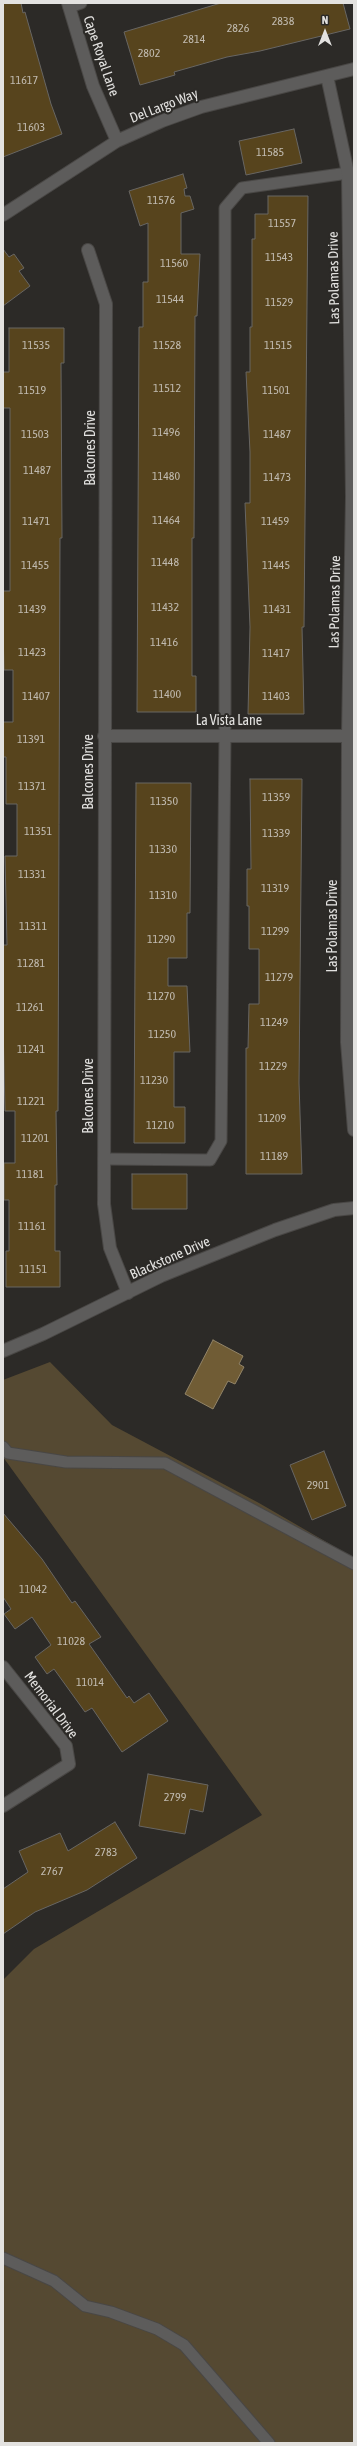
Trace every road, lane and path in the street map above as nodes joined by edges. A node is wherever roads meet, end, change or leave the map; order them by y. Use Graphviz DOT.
graph roads {
  1 [pos="81,3"];
  2 [pos="68,5"];
  3 [pos="354,69"];
  4 [pos="327,76"];
  5 [pos="117,141"];
  6 [pos="351,174"];
  7 [pos="3,215"];
  8 [pos="88,250"];
  9 [pos="353,497"];
  10 [pos="352,624"];
  11 [pos="104,736"];
  12 [pos="225,736"];
  13 [pos="351,736"];
  14 [pos="353,1114"];
  15 [pos="354,1130"];
  16 [pos="104,1159"];
  17 [pos="354,1208"];
  18 [pos="128,1293"];
  19 [pos="3,1351"];
  20 [pos="3,1447"];
  21 [pos="354,1564"];
  22 [pos="3,1667"];
  23 [pos="3,1806"];
  24 [pos="3,2258"];
  25 [pos="269,2443"];
  1 -- 2 [label="lane"];
  2 -- 5 [label="street, Cape Royal Lane"];
  3 -- 4 [label="street, Del Largo Way"];
  4 -- 5 [label="street, Del Largo Way"];
  4 -- 6 [label="street, Las Polamas Drive"];
  5 -- 7 [label="street, Del Largo Way"];
  6 -- 9 [label="street, Las Polamas Drive"];
  6 -- 12 [label="lane"];
  8 -- 11 [label="street, Balcones Drive"];
  9 -- 10 [label="street, Las Polamas Drive"];
  10 -- 13 [label="street, Las Polamas Drive"];
  11 -- 12 [label="street, La Vista Lane"];
  11 -- 16 [label="street, Balcones Drive"];
  12 -- 13 [label="street, La Vista Lane"];
  12 -- 16 [label="lane"];
  13 -- 14 [label="street, Las Polamas Drive"];
  14 -- 15 [label="street, Las Polamas Drive"];
  16 -- 18 [label="street, Balcones Drive"];
  17 -- 18 [label="street, Blackstone Drive"];
  18 -- 19 [label="street, Blackstone Drive"];
  20 -- 21 [label="lane"];
  22 -- 23 [label="street, Memorial Drive"];
  24 -- 25 [label="lane"];
}
